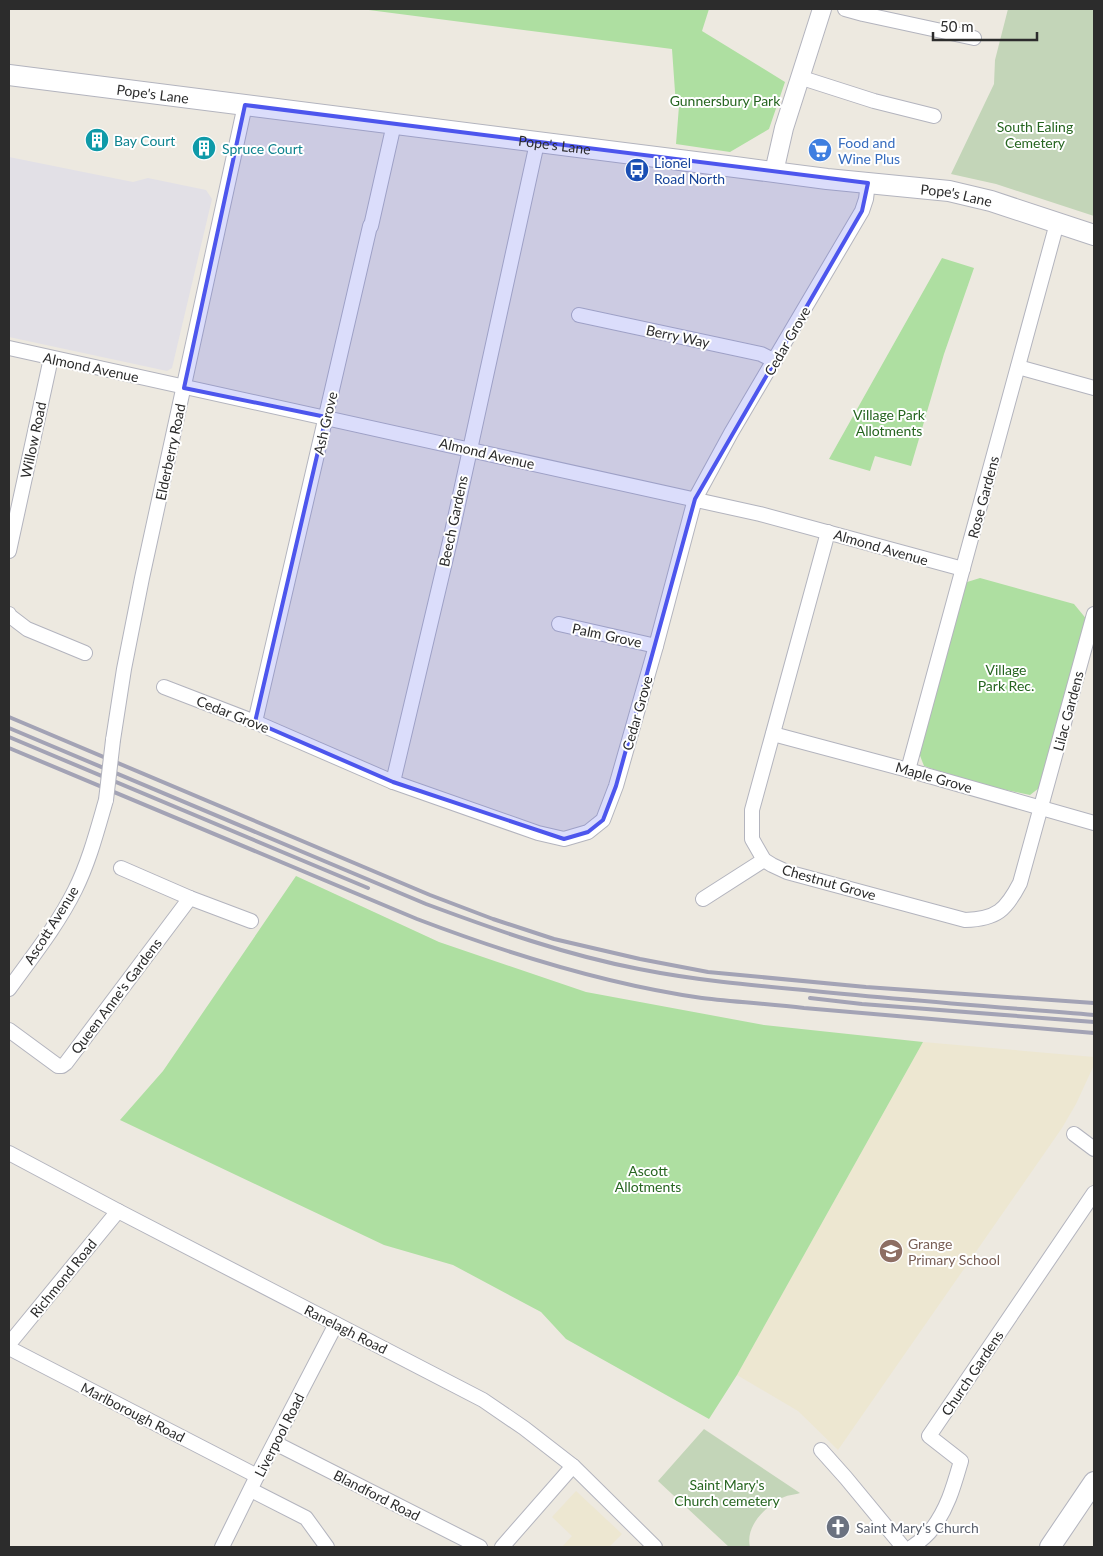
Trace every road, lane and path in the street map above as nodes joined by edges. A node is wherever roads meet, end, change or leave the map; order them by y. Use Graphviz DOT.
graph roads {
  1 [pos="822,9"];
  2 [pos="845,9"];
  3 [pos="974,38"];
  4 [pos="9,75"];
  5 [pos="799,77"];
  6 [pos="245,106"];
  7 [pos="934,116"];
  8 [pos="394,124"];
  9 [pos="537,143"];
  10 [pos="774,172"];
  11 [pos="868,183"];
  12 [pos="1057,223"];
  13 [pos="1094,235"];
  14 [pos="579,315"];
  15 [pos="9,348"];
  16 [pos="51,358"];
  17 [pos="775,361"];
  18 [pos="1018,366"];
  19 [pos="184,388"];
  20 [pos="1094,388"];
  21 [pos="326,417"];
  22 [pos="469,449"];
  23 [pos="695,499"];
  24 [pos="828,532"];
  25 [pos="9,551"];
  26 [pos="963,569"];
  27 [pos="9,614"];
  28 [pos="1094,614"];
  29 [pos="559,624"];
  30 [pos="656,646"];
  31 [pos="85,653"];
  32 [pos="164,688"];
  33 [pos="254,722"];
  34 [pos="773,734"];
  35 [pos="908,770"];
  36 [pos="393,782"];
  37 [pos="106,800"];
  38 [pos="1041,808"];
  39 [pos="1094,823"];
  40 [pos="764,860"];
  41 [pos="121,868"];
  42 [pos="190,898"];
  43 [pos="703,899"];
  44 [pos="251,921"];
  45 [pos="9,989"];
  46 [pos="9,1030"];
  47 [pos="1074,1134"];
  48 [pos="1094,1149"];
  49 [pos="9,1152"];
  50 [pos="1094,1193"];
  51 [pos="118,1211"];
  52 [pos="336,1324"];
  53 [pos="9,1344"];
  54 [pos="9,1348"];
  55 [pos="275,1443"];
  56 [pos="821,1450"];
  57 [pos="573,1466"];
  58 [pos="257,1476"];
  59 [pos="1094,1482"];
  60 [pos="251,1490"];
  61 [pos="222,1547"];
  62 [pos="327,1547"];
  63 [pos="480,1547"];
  64 [pos="502,1547"];
  65 [pos="655,1547"];
  66 [pos="903,1547"];
  67 [pos="912,1547"];
  68 [pos="1050,1547"];
  1 -- 5 [label="street"];
  2 -- 3 [label="street"];
  4 -- 6 [label="main road, Pope's Lane"];
  5 -- 7 [label="street"];
  5 -- 10 [label="street"];
  6 -- 8 [label="main road, Pope's Lane"];
  6 -- 19 [label="street, Elderberry Road"];
  8 -- 9 [label="main road, Pope's Lane"];
  8 -- 21 [label="street, Ash Grove"];
  9 -- 10 [label="main road, Pope's Lane"];
  9 -- 22 [label="street, Beech Gardens"];
  10 -- 11 [label="main road, Pope's Lane"];
  11 -- 12 [label="main road, Pope's Lane"];
  11 -- 17 [label="street, Cedar Grove"];
  12 -- 13 [label="main road, Pope's Lane"];
  12 -- 18 [label="street, Rose Gardens"];
  14 -- 17 [label="street, Berry Way"];
  15 -- 16 [label="street, Almond Avenue"];
  16 -- 19 [label="street, Almond Avenue"];
  16 -- 25 [label="street, Willow Road"];
  17 -- 23 [label="street, Cedar Grove"];
  18 -- 20 [label="street"];
  18 -- 26 [label="street, Rose Gardens"];
  19 -- 21 [label="street, Almond Avenue"];
  19 -- 37 [label="street, Elderberry Road, bridge"];
  21 -- 22 [label="street, Almond Avenue"];
  21 -- 33 [label="street, Ash Grove"];
  22 -- 23 [label="street, Almond Avenue"];
  22 -- 36 [label="street, Beech Gardens"];
  23 -- 24 [label="street, Almond Avenue"];
  23 -- 30 [label="street, Cedar Grove"];
  24 -- 26 [label="street, Almond Avenue"];
  24 -- 34 [label="street, Chestnut Grove"];
  26 -- 35 [label="street, Rose Gardens"];
  27 -- 31 [label="street"];
  28 -- 38 [label="street, Lilac Gardens"];
  29 -- 30 [label="street, Palm Grove"];
  30 -- 36 [label="street, Cedar Grove"];
  32 -- 33 [label="street, Cedar Grove"];
  33 -- 36 [label="street, Cedar Grove"];
  34 -- 35 [label="street, Maple Grove"];
  34 -- 40 [label="street, Chestnut Grove"];
  35 -- 38 [label="street, Maple Grove"];
  37 -- 45 [label="street, Ascott Avenue"];
  38 -- 39 [label="street, Maple Grove"];
  38 -- 40 [label="street, Chestnut Grove"];
  40 -- 43 [label="street"];
  41 -- 42 [label="street"];
  42 -- 44 [label="street"];
  42 -- 46 [label="street, Queen Anne's Gardens"];
  47 -- 48 [label="street"];
  49 -- 51 [label="street, Ranelagh Road"];
  50 -- 67 [label="street, Church Gardens"];
  51 -- 52 [label="street, Ranelagh Road"];
  51 -- 53 [label="street, Richmond Road"];
  52 -- 55 [label="street, Liverpool Road"];
  52 -- 57 [label="street, Ranelagh Road"];
  54 -- 58 [label="street, Marlborough Road"];
  55 -- 58 [label="street, Liverpool Road"];
  55 -- 63 [label="street, Blandford Road"];
  56 -- 66 [label="street"];
  57 -- 64 [label="street"];
  57 -- 65 [label="street, Ranelagh Road"];
  58 -- 60 [label="street, Liverpool Road"];
  59 -- 68 [label="main road"];
  60 -- 61 [label="street, Liverpool Road"];
  60 -- 62 [label="street"];
}
